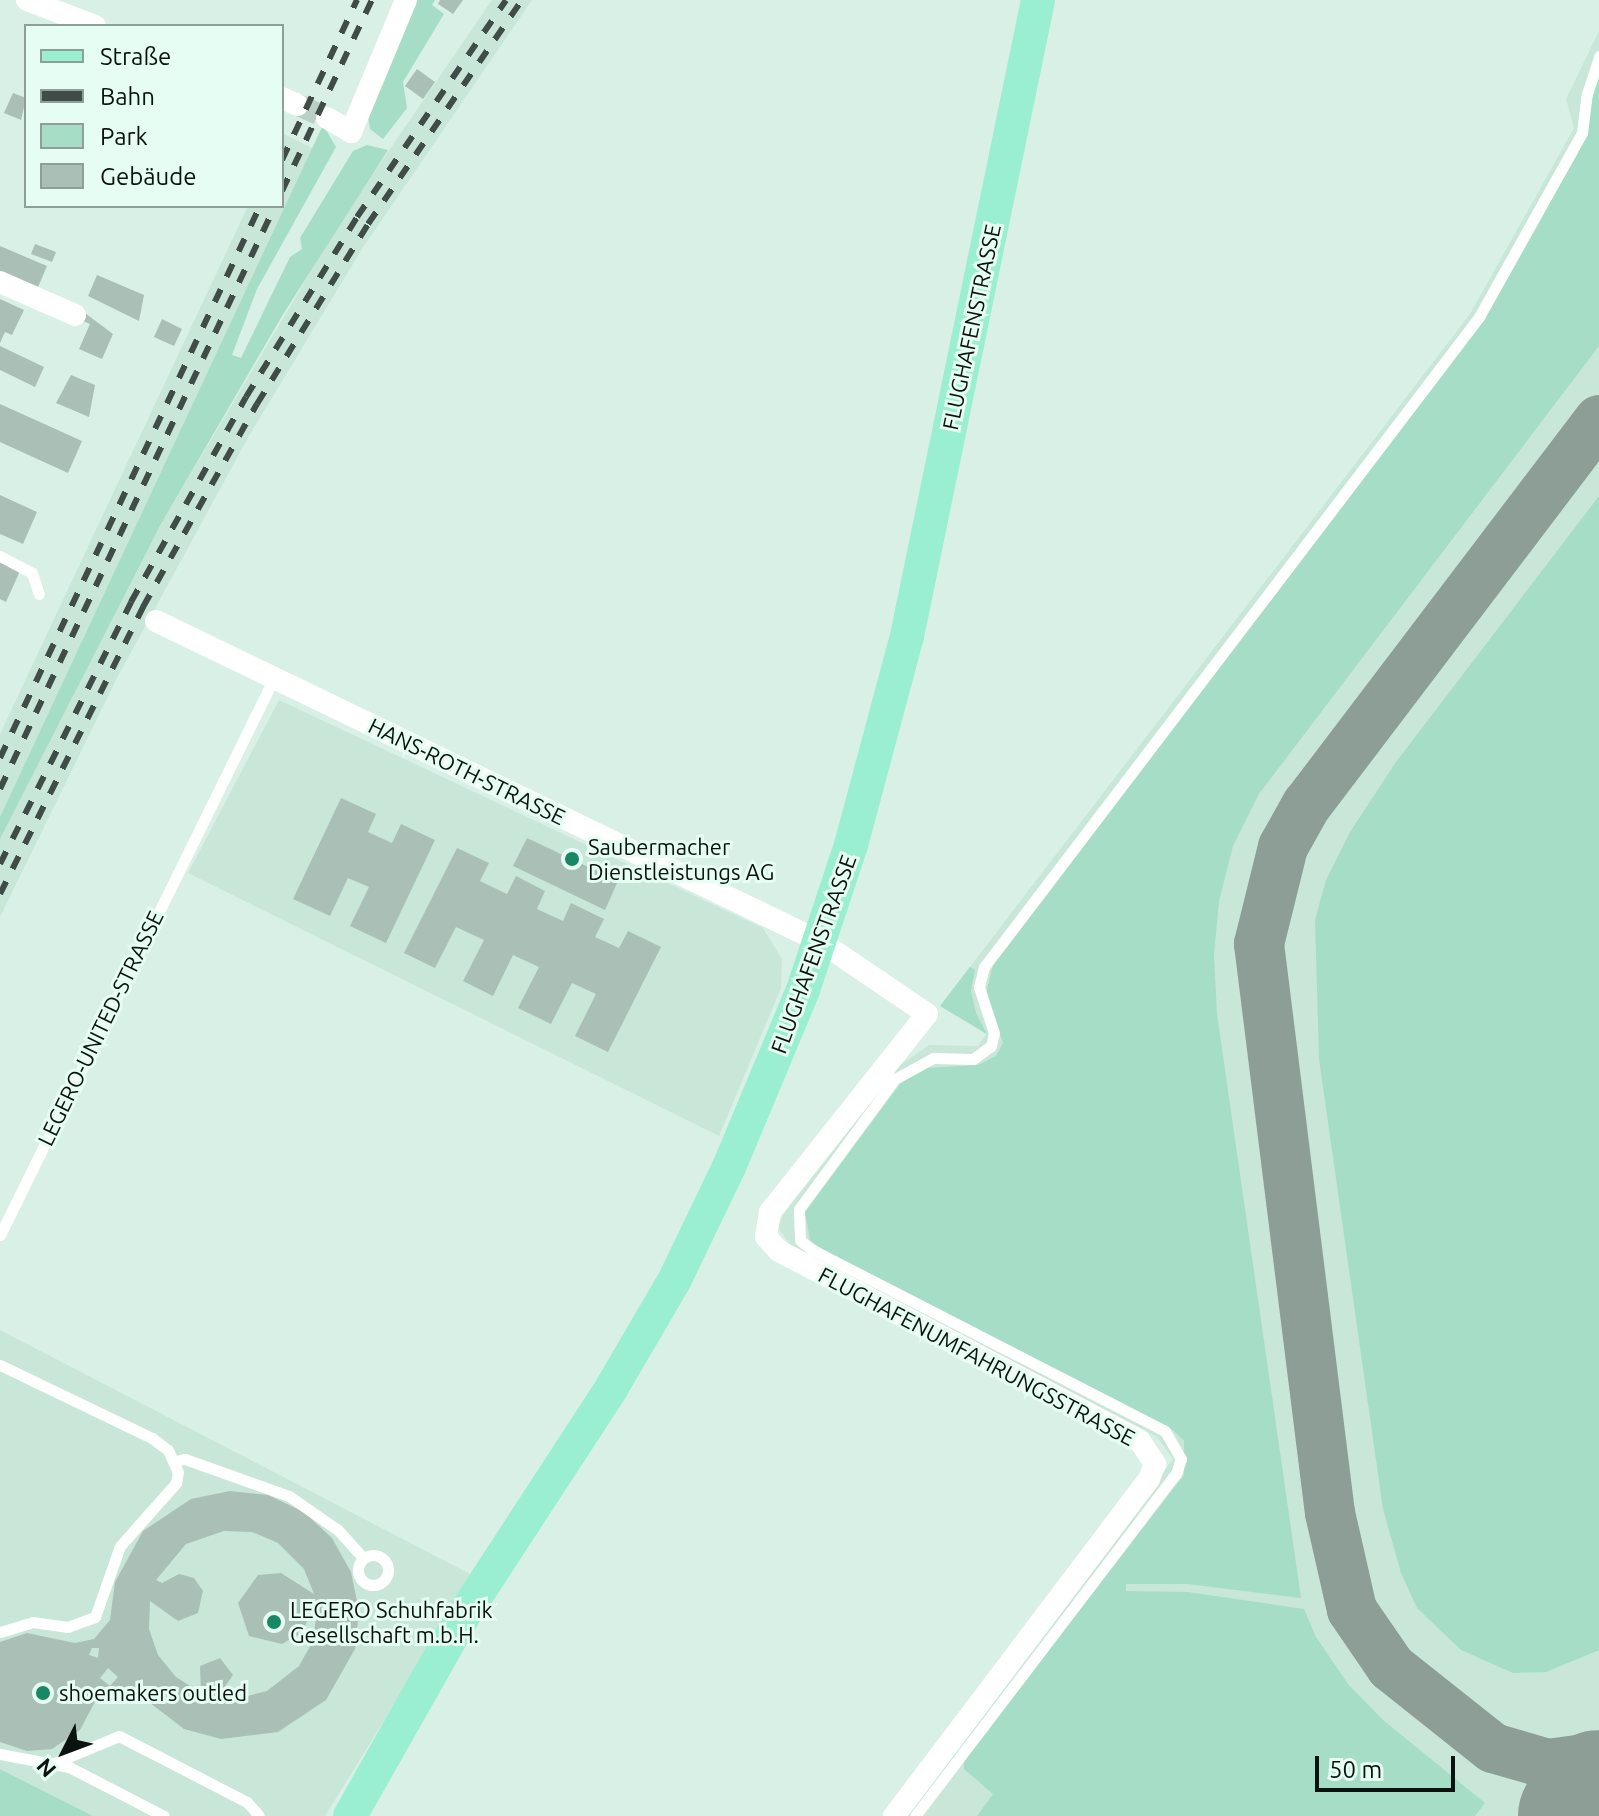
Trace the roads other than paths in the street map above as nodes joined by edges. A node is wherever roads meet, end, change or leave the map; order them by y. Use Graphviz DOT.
graph roads {
  1 [pos="27,0"];
  2 [pos="406,0"];
  3 [pos="1038,0"];
  4 [pos="90,24"];
  5 [pos="1599,56"];
  6 [pos="327,118"];
  7 [pos="0,282"];
  8 [pos="75,315"];
  9 [pos="0,556"];
  10 [pos="39,594"];
  11 [pos="156,621"];
  12 [pos="275,677"];
  13 [pos="821,942"];
  14 [pos="0,1235"];
  15 [pos="0,1365"];
  16 [pos="176,1461"];
  17 [pos="363,1558"];
  18 [pos="0,1632"];
  19 [pos="0,1754"];
  20 [pos="54,1763"];
  21 [pos="164,1816"];
  22 [pos="259,1816"];
  23 [pos="350,1816"];
  24 [pos="894,1816"];
  25 [pos="915,1816"];
  1 -- 4 [label="street"];
  2 -- 6 [label="street"];
  3 -- 13 [label="main road, FLUGHAFENSTRASSE"];
  5 -- 25 [label="lane"];
  7 -- 8 [label="street"];
  9 -- 10 [label="lane"];
  11 -- 12 [label="street, HANS-ROTH-STRASSE"];
  12 -- 13 [label="street, HANS-ROTH-STRASSE"];
  12 -- 14 [label="lane, LEGERO-UNITED-STRASSE"];
  13 -- 23 [label="main road, FLUGHAFENSTRASSE"];
  13 -- 24 [label="street, FLUGHAFENUMFAHRUNGSSTRASSE"];
  15 -- 16 [label="lane"];
  16 -- 17 [label="lane"];
  16 -- 18 [label="lane"];
  19 -- 20 [label="lane"];
  20 -- 21 [label="lane"];
  20 -- 22 [label="lane"];
}
